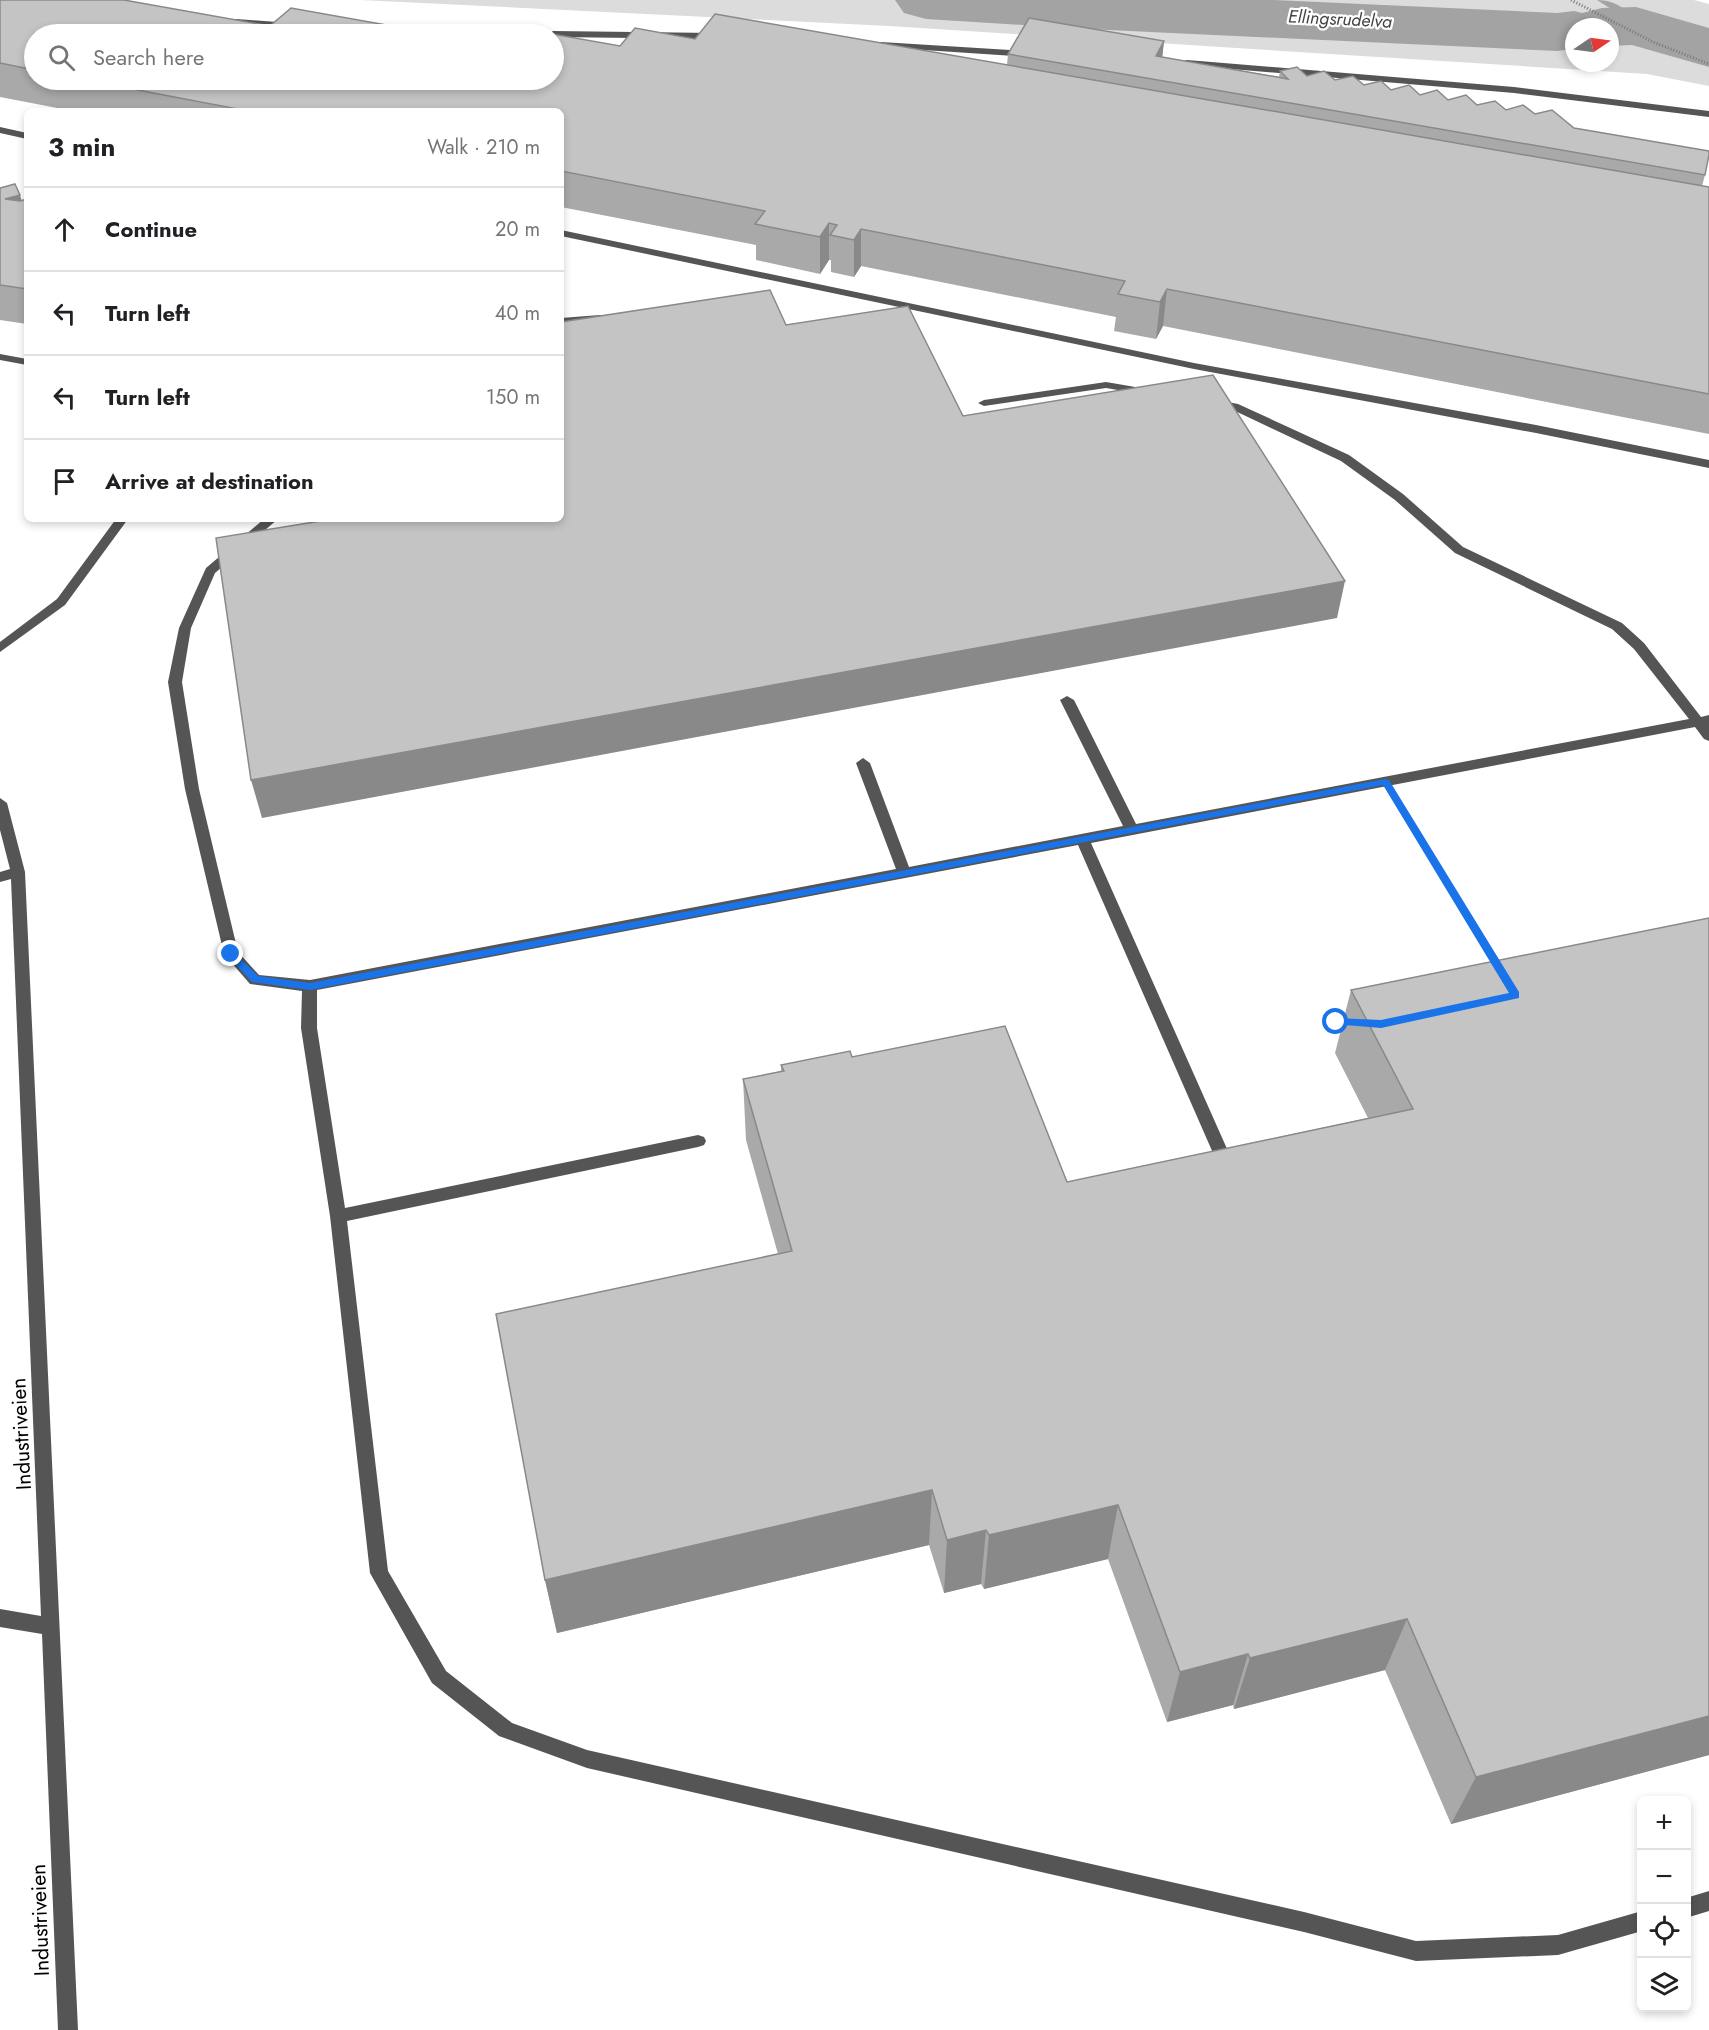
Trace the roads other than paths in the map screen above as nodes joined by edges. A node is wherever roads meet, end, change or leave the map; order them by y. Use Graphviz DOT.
graph roads {
  1 [pos="222,20"];
  2 [pos="270,24"];
  3 [pos="564,34"];
  4 [pos="727,36"];
  5 [pos="869,44"];
  6 [pos="1034,54"];
  7 [pos="1176,63"];
  8 [pos="1709,114"];
  9 [pos="0,130"];
  10 [pos="24,135"];
  11 [pos="564,234"];
  12 [pos="617,317"];
  13 [pos="564,321"];
  14 [pos="0,357"];
  15 [pos="24,361"];
  16 [pos="1164,394"];
  17 [pos="1199,400"];
  18 [pos="984,403"];
  19 [pos="1709,464"];
  20 [pos="120,522"];
  21 [pos="268,522"];
  22 [pos="0,648"];
  23 [pos="1067,700"];
  24 [pos="1704,721"];
  25 [pos="1709,736"];
  26 [pos="863,764"];
  27 [pos="0,803"];
  28 [pos="1132,830"];
  29 [pos="1083,840"];
  30 [pos="18,872"];
  31 [pos="904,873"];
  32 [pos="0,877"];
  33 [pos="310,986"];
  34 [pos="698,1141"];
  35 [pos="1231,1174"];
  36 [pos="338,1215"];
  37 [pos="0,1618"];
  38 [pos="52,1627"];
  39 [pos="1709,1901"];
  40 [pos="1691,1906"];
  41 [pos="1637,1922"];
  42 [pos="68,2030"];
  1 -- 2 [label="street"];
  3 -- 4 [label="street"];
  5 -- 6 [label="street"];
  7 -- 8 [label="street"];
  9 -- 10 [label="street"];
  11 -- 19 [label="street"];
  12 -- 13 [label="street"];
  14 -- 15 [label="street"];
  16 -- 18 [label="street"];
  17 -- 24 [label="street"];
  20 -- 22 [label="street"];
  21 -- 33 [label="street"];
  23 -- 28 [label="street"];
  24 -- 25 [label="street"];
  24 -- 28 [label="street"];
  26 -- 31 [label="street"];
  27 -- 30 [label="street, Industriveien"];
  28 -- 29 [label="street"];
  29 -- 31 [label="street"];
  29 -- 35 [label="street"];
  30 -- 32 [label="street"];
  30 -- 38 [label="street, Industriveien"];
  31 -- 33 [label="street"];
  33 -- 36 [label="street"];
  34 -- 36 [label="street"];
  36 -- 41 [label="street"];
  37 -- 38 [label="street"];
  38 -- 42 [label="street, Industriveien"];
  39 -- 40 [label="street"];
}
